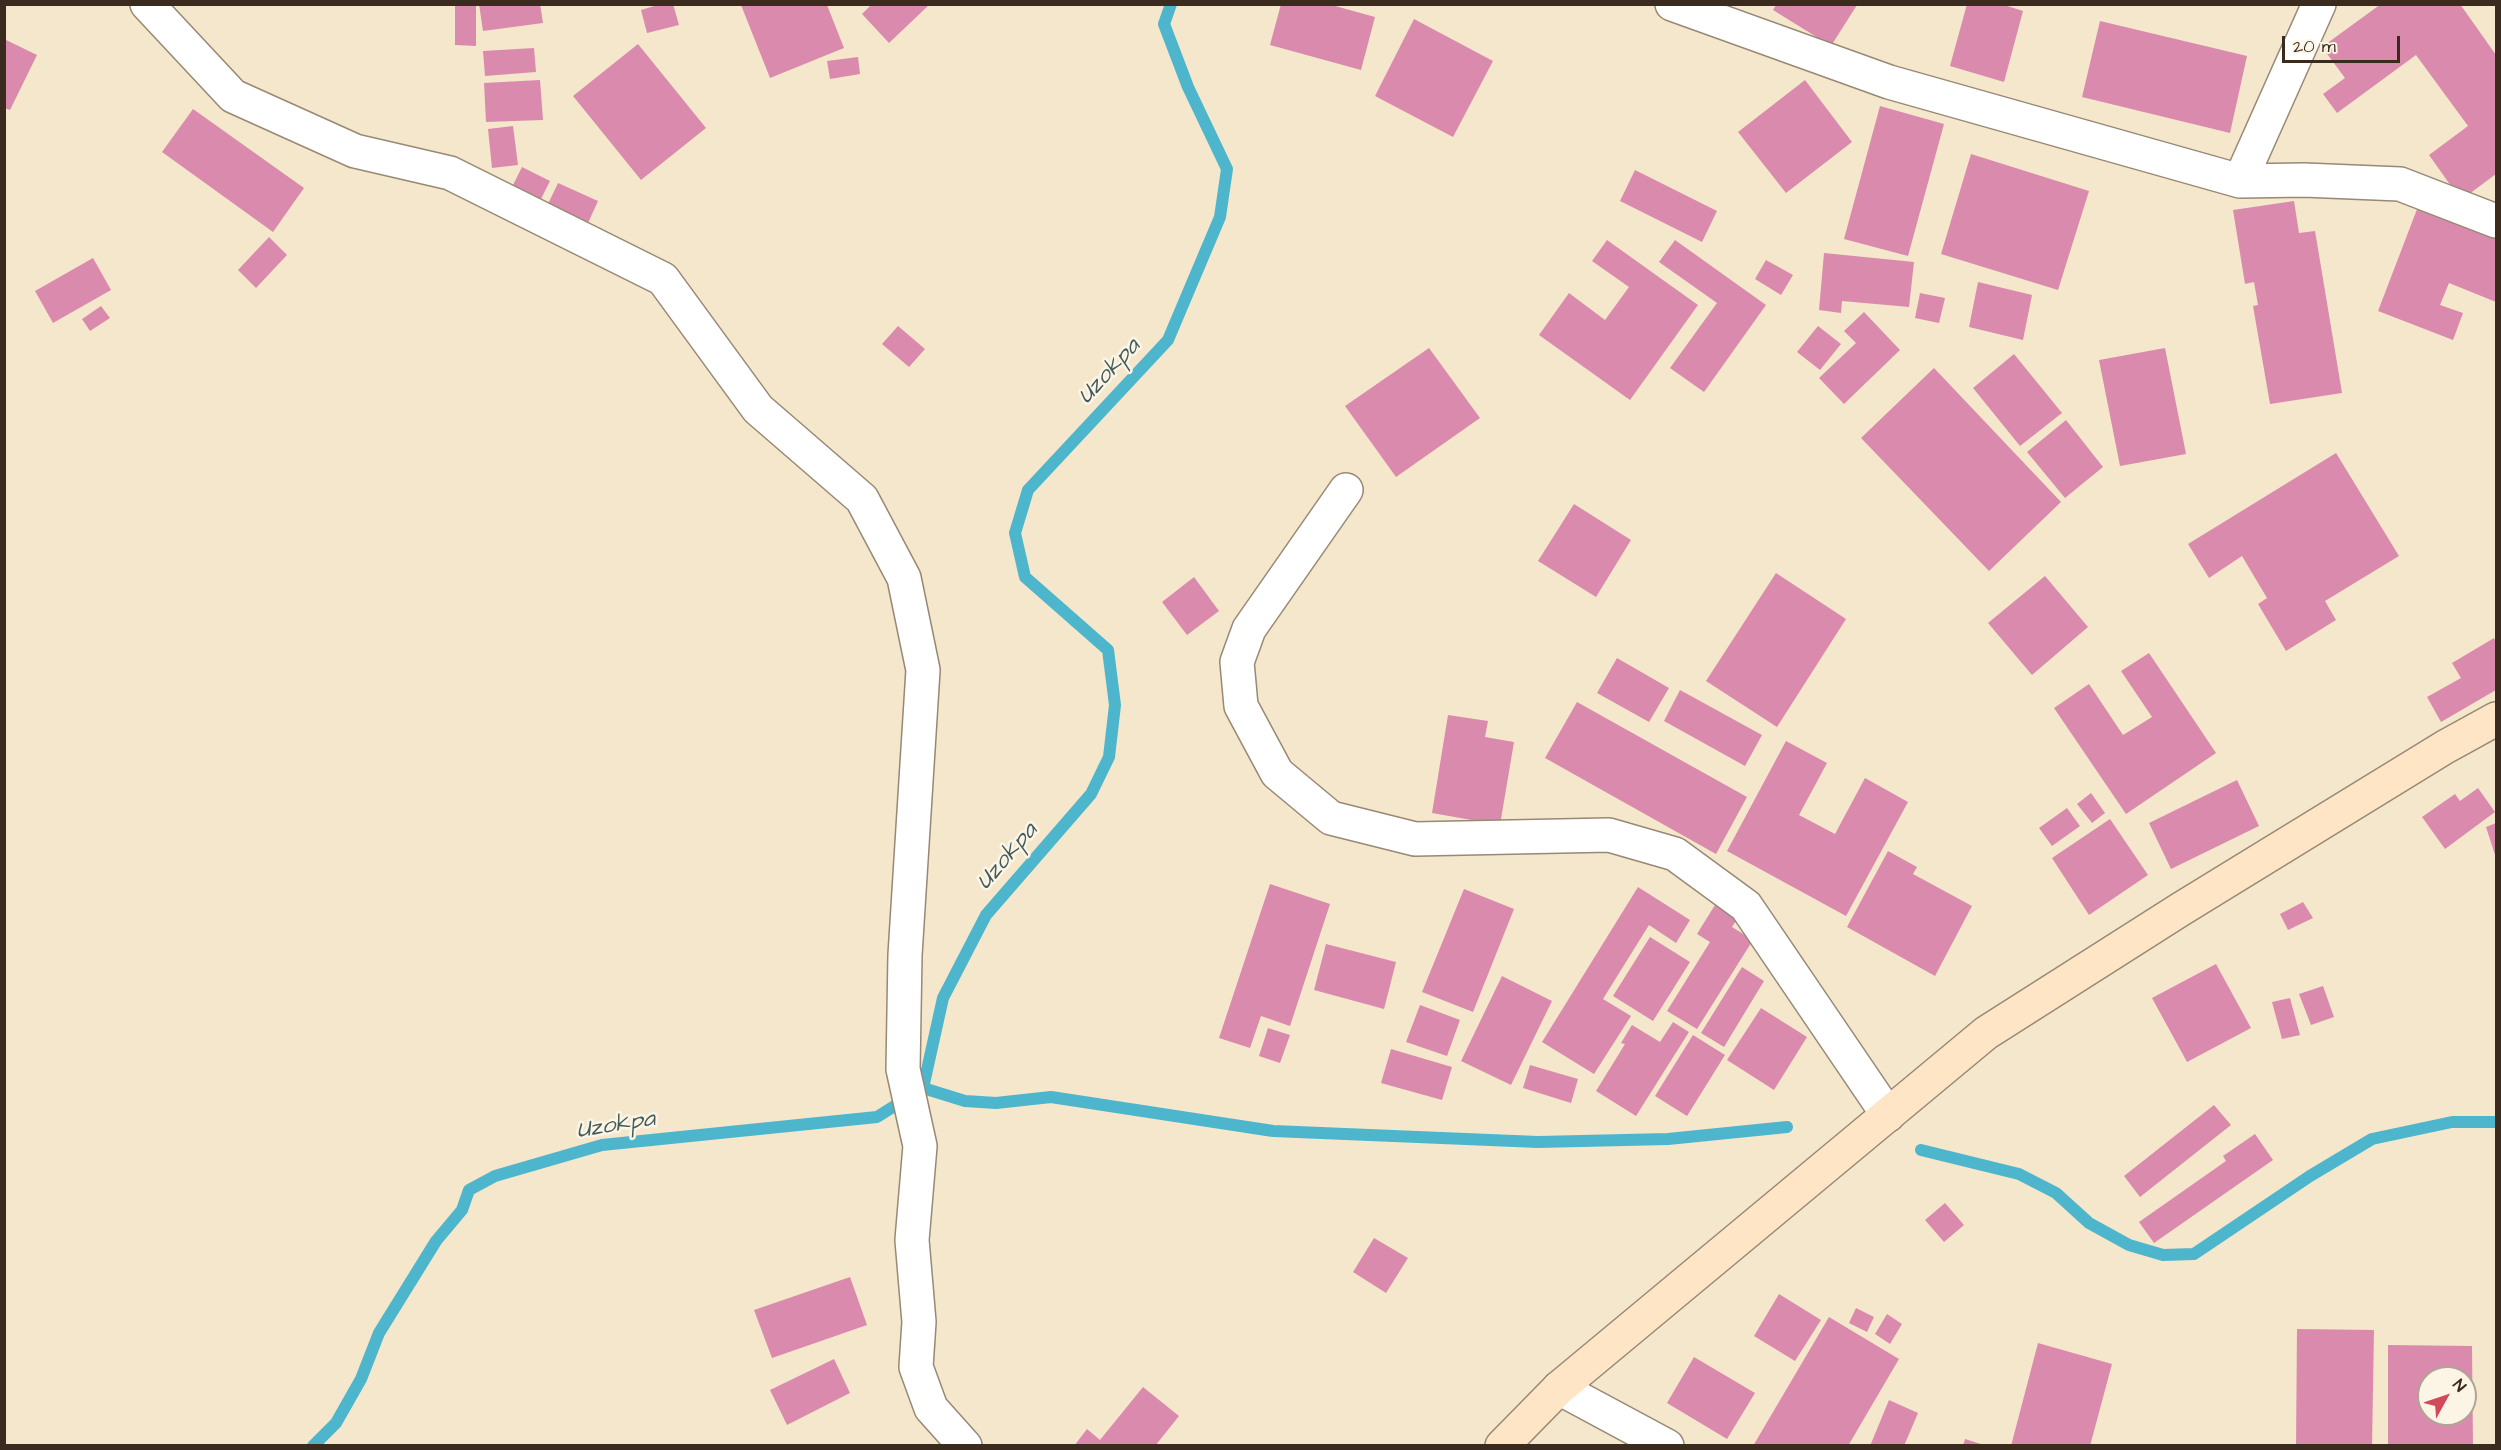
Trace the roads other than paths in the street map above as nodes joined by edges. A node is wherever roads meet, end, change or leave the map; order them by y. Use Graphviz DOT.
graph roads {
  1 [pos="147,4"];
  2 [pos="1672,4"];
  3 [pos="2319,4"];
  4 [pos="2240,181"];
  5 [pos="2496,221"];
  6 [pos="1346,490"];
  7 [pos="2496,719"];
  8 [pos="1888,1115"];
  9 [pos="1559,1388"];
  10 [pos="965,1446"];
  11 [pos="1502,1446"];
  12 [pos="1667,1446"];
  1 -- 10 [label="street"];
  2 -- 4 [label="street"];
  3 -- 4 [label="street"];
  4 -- 5 [label="street"];
  6 -- 8 [label="street"];
  7 -- 8 [label="street"];
  8 -- 9 [label="street"];
  9 -- 11 [label="street"];
  9 -- 12 [label="street"];
}
